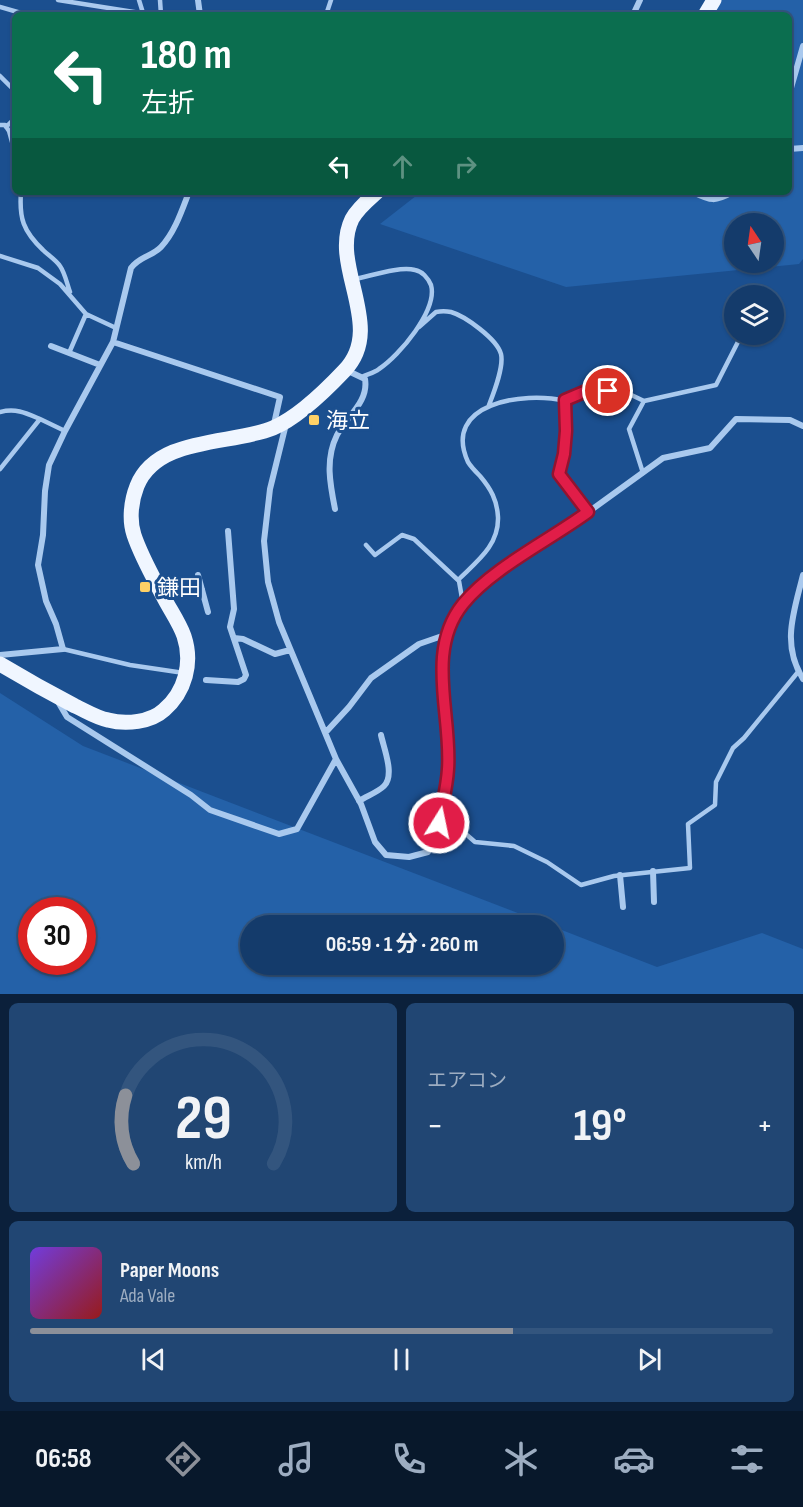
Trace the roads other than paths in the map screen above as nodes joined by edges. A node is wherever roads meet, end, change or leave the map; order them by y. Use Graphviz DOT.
graph roads {
  1 [pos="58,0"];
  2 [pos="0,8"];
  3 [pos="16,12"];
  4 [pos="136,12"];
  5 [pos="803,46"];
  6 [pos="0,76"];
  7 [pos="792,84"];
  8 [pos="12,88"];
  9 [pos="12,121"];
  10 [pos="0,124"];
  11 [pos="6,127"];
  12 [pos="12,142"];
  13 [pos="21,195"];
  14 [pos="188,195"];
  15 [pos="373,195"];
  16 [pos="699,195"];
  17 [pos="727,195"];
  18 [pos="0,256"];
  19 [pos="352,280"];
  20 [pos="72,297"];
  21 [pos="86,314"];
  22 [pos="116,328"];
  23 [pos="415,330"];
  24 [pos="113,342"];
  25 [pos="736,345"];
  26 [pos="51,346"];
  27 [pos="69,353"];
  28 [pos="100,365"];
  29 [pos="346,369"];
  30 [pos="362,377"];
  31 [pos="565,400"];
  32 [pos="644,401"];
  33 [pos="489,405"];
  34 [pos="0,412"];
  35 [pos="40,420"];
  36 [pos="280,424"];
  37 [pos="803,426"];
  38 [pos="65,431"];
  39 [pos="0,469"];
  40 [pos="643,473"];
  41 [pos="335,509"];
  42 [pos="588,512"];
  43 [pos="228,531"];
  44 [pos="366,545"];
  45 [pos="198,575"];
  46 [pos="803,575"];
  47 [pos="458,580"];
  48 [pos="202,589"];
  49 [pos="162,595"];
  50 [pos="463,604"];
  51 [pos="208,612"];
  52 [pos="445,634"];
  53 [pos="234,638"];
  54 [pos="63,649"];
  55 [pos="290,650"];
  56 [pos="0,655"];
  57 [pos="0,664"];
  58 [pos="798,672"];
  59 [pos="186,674"];
  60 [pos="803,679"];
  61 [pos="206,680"];
  62 [pos="53,695"];
  63 [pos="326,732"];
  64 [pos="381,735"];
  65 [pos="336,759"];
  66 [pos="359,801"];
  67 [pos="439,823"];
  68 [pos="653,871"];
  69 [pos="620,875"];
  70 [pos="654,902"];
  71 [pos="623,908"];
  1 -- 4 [label="lane"];
  2 -- 3 [label="lane"];
  5 -- 7 [label="street"];
  6 -- 8 [label="lane"];
  9 -- 11 [label="lane"];
  10 -- 11 [label="lane"];
  11 -- 12 [label="lane"];
  13 -- 20 [label="lane"];
  14 -- 22 [label="street"];
  15 -- 19 [label="main road"];
  16 -- 17 [label="street"];
  18 -- 20 [label="lane"];
  19 -- 23 [label="lane"];
  19 -- 29 [label="main road"];
  20 -- 21 [label="lane"];
  21 -- 22 [label="lane"];
  21 -- 27 [label="lane"];
  22 -- 24 [label="street"];
  23 -- 30 [label="lane"];
  23 -- 33 [label="lane"];
  24 -- 28 [label="street"];
  24 -- 36 [label="street"];
  25 -- 32 [label="lane"];
  26 -- 27 [label="street"];
  27 -- 28 [label="street"];
  28 -- 38 [label="street"];
  29 -- 30 [label="street"];
  29 -- 36 [label="main road"];
  30 -- 41 [label="street"];
  31 -- 32 [label="lane"];
  31 -- 33 [label="lane"];
  31 -- 42 [label="lane"];
  32 -- 40 [label="lane"];
  33 -- 47 [label="lane"];
  34 -- 35 [label="lane"];
  35 -- 38 [label="lane"];
  35 -- 39 [label="lane"];
  36 -- 49 [label="main road"];
  36 -- 55 [label="street"];
  37 -- 40 [label="street"];
  38 -- 54 [label="street"];
  40 -- 42 [label="street"];
  42 -- 50 [label="street"];
  43 -- 53 [label="street"];
  44 -- 47 [label="lane"];
  45 -- 48 [label="street"];
  46 -- 58 [label="street"];
  47 -- 50 [label="lane"];
  48 -- 49 [label="street"];
  48 -- 51 [label="street"];
  49 -- 59 [label="main road"];
  50 -- 52 [label="street"];
  52 -- 63 [label="street"];
  52 -- 67 [label="street"];
  53 -- 55 [label="street"];
  53 -- 61 [label="street"];
  54 -- 56 [label="street"];
  54 -- 59 [label="lane"];
  55 -- 63 [label="street"];
  57 -- 62 [label="main road"];
  58 -- 60 [label="street"];
  58 -- 68 [label="lane"];
  59 -- 62 [label="main road"];
  62 -- 65 [label="street"];
  63 -- 65 [label="street"];
  64 -- 66 [label="street"];
  65 -- 66 [label="street"];
  66 -- 67 [label="street"];
  67 -- 69 [label="lane"];
  68 -- 69 [label="lane"];
  68 -- 70 [label="street"];
  69 -- 71 [label="street"];
}
